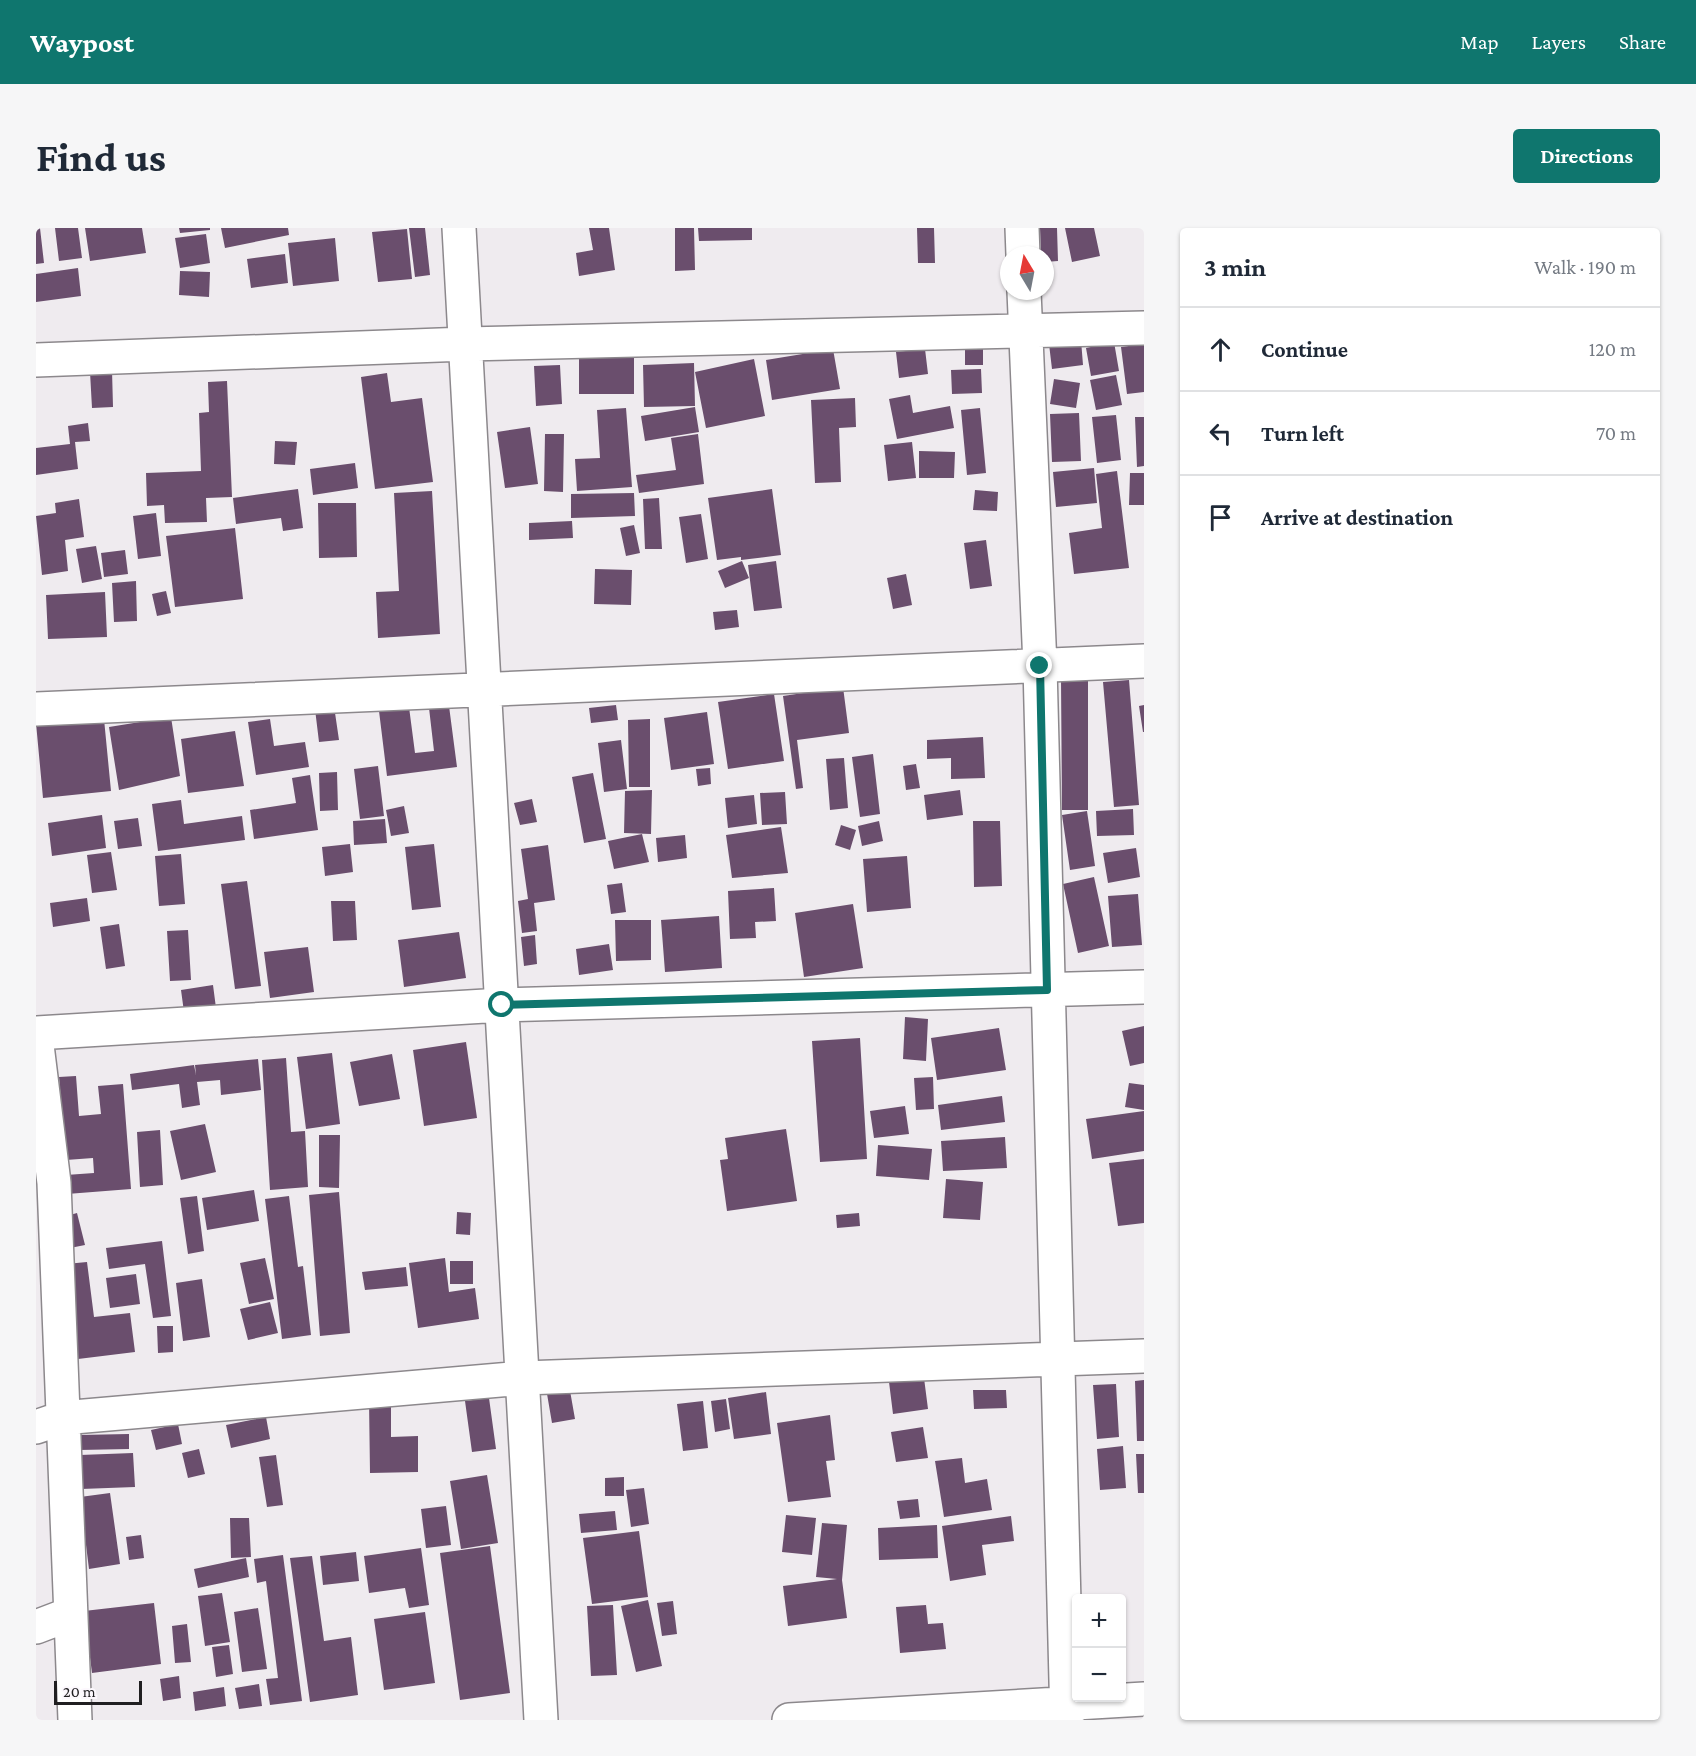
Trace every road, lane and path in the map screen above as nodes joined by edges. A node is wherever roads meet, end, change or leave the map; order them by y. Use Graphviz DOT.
graph roads {
  1 [pos="459,228"];
  2 [pos="1022,228"];
  3 [pos="1023,246"];
  4 [pos="1024,300"];
  5 [pos="1144,328"];
  6 [pos="1026,331"];
  7 [pos="466,344"];
  8 [pos="36,360"];
  9 [pos="1144,661"];
  10 [pos="1040,666"];
  11 [pos="485,691"];
  12 [pos="36,709"];
  13 [pos="1144,987"];
  14 [pos="1047,990"];
  15 [pos="502,1005"];
  16 [pos="36,1035"];
  17 [pos="45,1187"];
  18 [pos="1144,1356"];
  19 [pos="1060,1359"];
  20 [pos="523,1378"];
  21 [pos="49,1423"];
  22 [pos="70,1614"];
  23 [pos="36,1627"];
  24 [pos="1144,1699"];
  25 [pos="1067,1712"];
  26 [pos="75,1720"];
  27 [pos="541,1720"];
  28 [pos="789,1720"];
  1 -- 7 [label="street"];
  2 -- 3 [label="street"];
  4 -- 6 [label="street"];
  5 -- 6 [label="street"];
  6 -- 7 [label="street"];
  6 -- 10 [label="street"];
  7 -- 8 [label="street"];
  7 -- 11 [label="street"];
  9 -- 10 [label="street"];
  10 -- 11 [label="street"];
  10 -- 14 [label="street"];
  11 -- 12 [label="street"];
  11 -- 15 [label="street"];
  13 -- 14 [label="street"];
  14 -- 15 [label="street"];
  14 -- 19 [label="street"];
  15 -- 16 [label="street"];
  15 -- 20 [label="street"];
  16 -- 17 [label="street"];
  17 -- 21 [label="street"];
  18 -- 19 [label="street"];
  19 -- 20 [label="street"];
  19 -- 25 [label="street"];
  20 -- 21 [label="street"];
  20 -- 27 [label="street"];
  21 -- 22 [label="street"];
  22 -- 23 [label="street"];
  22 -- 26 [label="street"];
  24 -- 25 [label="street"];
  25 -- 28 [label="street"];
}
